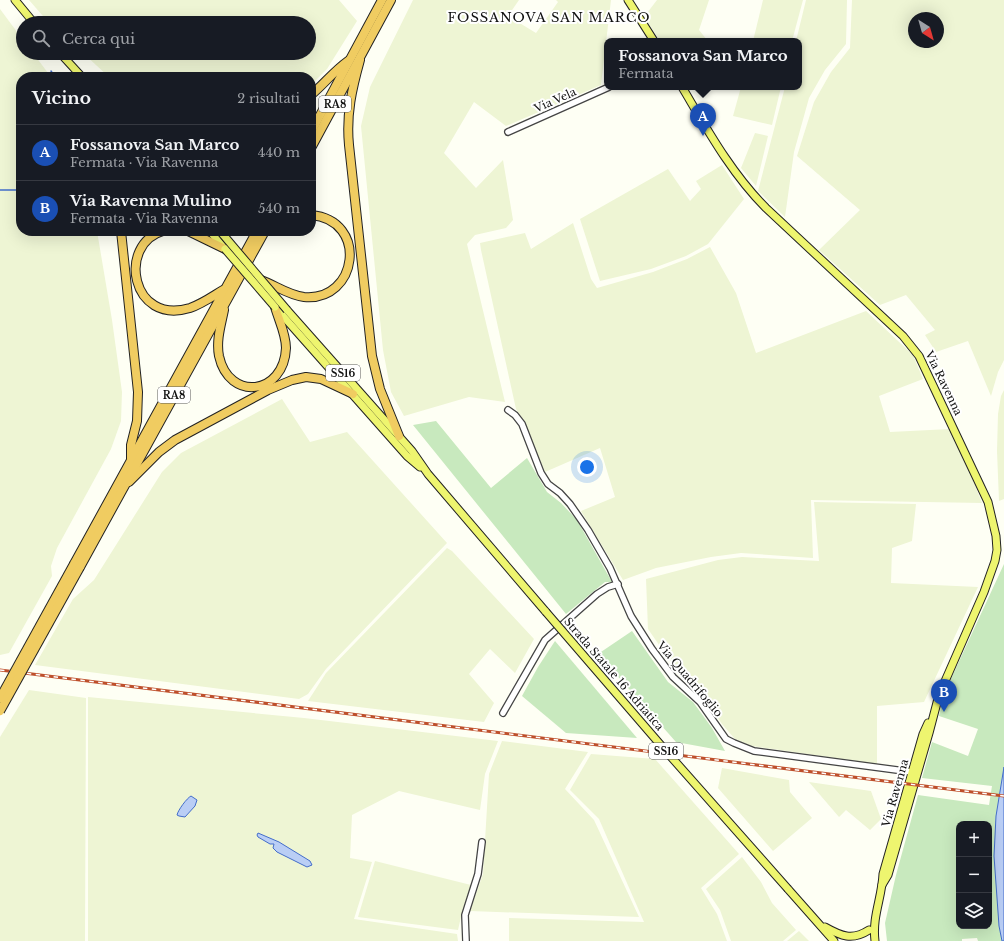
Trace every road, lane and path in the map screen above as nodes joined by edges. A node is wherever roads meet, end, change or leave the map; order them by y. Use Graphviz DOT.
graph roads {
  1 [pos="15,0"];
  2 [pos="382,0"];
  3 [pos="391,0"];
  4 [pos="628,0"];
  5 [pos="28,16"];
  6 [pos="652,38"];
  7 [pos="350,59"];
  8 [pos="66,60"];
  9 [pos="360,60"];
  10 [pos="77,72"];
  11 [pos="604,89"];
  12 [pos="316,90"];
  13 [pos="684,90"];
  14 [pos="316,123"];
  15 [pos="508,132"];
  16 [pos="316,139"];
  17 [pos="316,216"];
  18 [pos="122,236"];
  19 [pos="154,236"];
  20 [pos="200,236"];
  21 [pos="214,236"];
  22 [pos="224,236"];
  23 [pos="261,236"];
  24 [pos="262,236"];
  25 [pos="225,249"];
  26 [pos="261,280"];
  27 [pos="224,290"];
  28 [pos="225,304"];
  29 [pos="275,307"];
  30 [pos="283,317"];
  31 [pos="353,394"];
  32 [pos="508,410"];
  33 [pos="399,436"];
  34 [pos="131,460"];
  35 [pos="428,474"];
  36 [pos="124,486"];
  37 [pos="77,565"];
  38 [pos="618,584"];
  39 [pos="0,698"];
  40 [pos="934,710"];
  41 [pos="0,711"];
  42 [pos="503,713"];
  43 [pos="912,772"];
  44 [pos="482,842"];
  45 [pos="882,885"];
  46 [pos="875,918"];
  47 [pos="818,923"];
  48 [pos="869,930"];
  49 [pos="466,941"];
  50 [pos="834,941"];
  51 [pos="863,941"];
  52 [pos="875,941"];
  1 -- 5 [label="main road"];
  2 -- 7 [label="highway, RA8"];
  3 -- 9 [label="highway, RA8"];
  4 -- 6 [label="main road"];
  7 -- 12 [label="highway"];
  7 -- 14 [label="highway, RA8"];
  8 -- 10 [label="main road"];
  9 -- 16 [label="highway, RA8"];
  9 -- 33 [label="highway"];
  11 -- 15 [label="street, Via Vela"];
  13 -- 40 [label="main road, Via Ravenna"];
  17 -- 26 [label="highway"];
  18 -- 34 [label="highway"];
  19 -- 27 [label="highway"];
  20 -- 25 [label="highway"];
  21 -- 25 [label="main road"];
  22 -- 26 [label="main road, Strada Statale 16 Adriatica / SS16, bridge"];
  23 -- 27 [label="highway, RA8"];
  24 -- 28 [label="highway, RA8"];
  25 -- 29 [label="main road, bridge"];
  26 -- 30 [label="main road, Strada Statale 16 Adriatica / SS16, bridge"];
  27 -- 34 [label="highway, RA8"];
  28 -- 30 [label="highway"];
  28 -- 36 [label="highway, RA8"];
  29 -- 30 [label="highway"];
  30 -- 31 [label="main road, Strada Statale 16 Adriatica / SS16"];
  30 -- 33 [label="main road, Strada Statale 16 Adriatica / SS16"];
  31 -- 35 [label="main road, Strada Statale 16 Adriatica / SS16"];
  31 -- 36 [label="highway"];
  32 -- 38 [label="street, Via Quadrifoglio"];
  33 -- 35 [label="main road, Strada Statale 16 Adriatica / SS16"];
  34 -- 37 [label="highway, RA8"];
  35 -- 47 [label="main road, Strada Statale 16 Adriatica / SS16, bridge"];
  36 -- 37 [label="highway, RA8"];
  37 -- 39 [label="highway, RA8, bridge"];
  37 -- 41 [label="highway, RA8, bridge"];
  38 -- 42 [label="street"];
  38 -- 43 [label="street, Via Quadrifoglio"];
  40 -- 43 [label="main road, Via Ravenna"];
  40 -- 45 [label="main road, Via Ravenna"];
  43 -- 45 [label="main road, Via Ravenna"];
  44 -- 49 [label="street"];
  45 -- 46 [label="main road, Via Ravenna"];
  46 -- 48 [label="main road, Via Ravenna"];
  46 -- 52 [label="main road, Via Ravenna"];
  47 -- 48 [label="main road"];
  47 -- 50 [label="main road, Strada Statale 16 Adriatica / SS16"];
  48 -- 51 [label="main road, Via Ravenna"];
}
